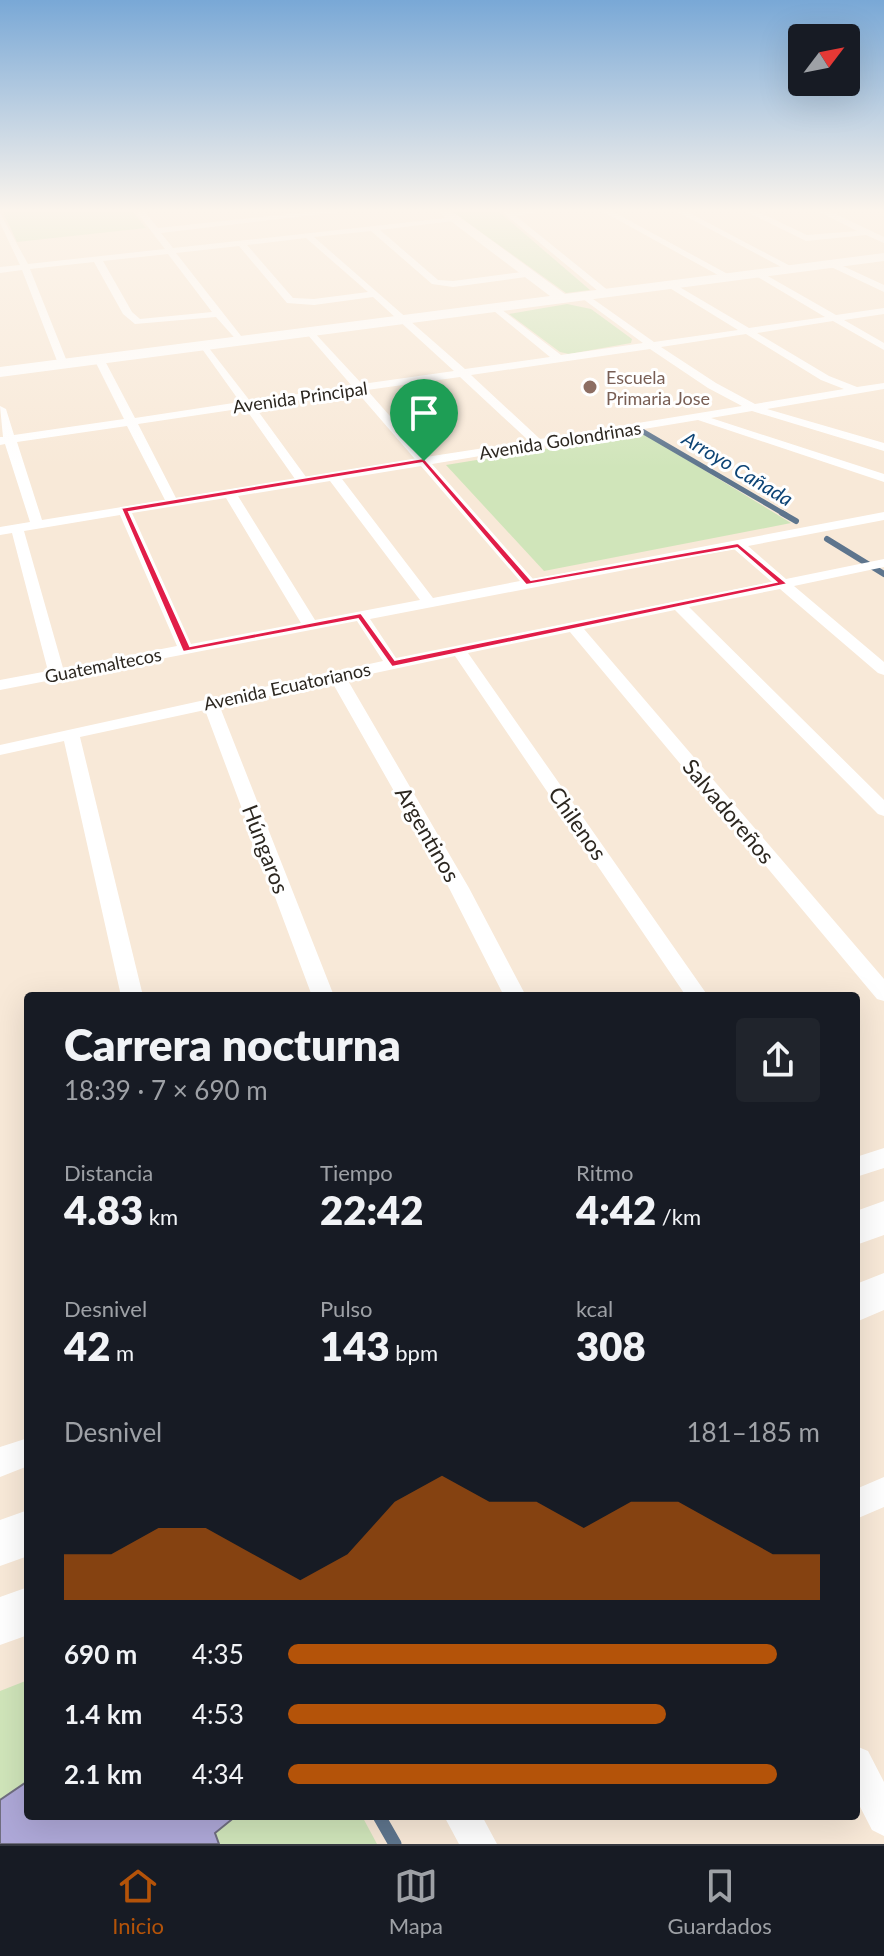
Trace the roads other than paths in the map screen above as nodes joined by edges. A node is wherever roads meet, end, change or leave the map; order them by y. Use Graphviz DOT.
graph roads {
  1 [pos="36,296"];
  2 [pos="118,296"];
  3 [pos="204,296"];
  4 [pos="286,296"];
  5 [pos="359,296"];
  6 [pos="377,296"];
  7 [pos="559,296"];
  8 [pos="593,296"];
  9 [pos="689,296"];
  10 [pos="795,296"];
  11 [pos="586,297"];
  12 [pos="564,300"];
  13 [pos="497,309"];
  14 [pos="884,311"];
  15 [pos="217,314"];
  16 [pos="833,319"];
  17 [pos="407,321"];
  18 [pos="746,331"];
  19 [pos="311,332"];
  20 [pos="240,341"];
  21 [pos="653,345"];
  22 [pos="205,346"];
  23 [pos="884,347"];
  24 [pos="99,359"];
  25 [pos="559,359"];
  26 [pos="63,364"];
  27 [pos="0,372"];
  28 [pos="463,372"];
  29 [pos="884,386"];
  30 [pos="360,388"];
  31 [pos="859,391"];
  32 [pos="884,397"];
  33 [pos="245,405"];
  34 [pos="756,408"];
  35 [pos="0,409"];
  36 [pos="699,418"];
  37 [pos="130,422"];
  38 [pos="4,440"];
  39 [pos="538,443"];
  40 [pos="884,447"];
  41 [pos="424,461"];
  42 [pos="333,476"];
  43 [pos="884,478"];
  44 [pos="303,481"];
  45 [pos="230,493"];
  46 [pos="172,502"];
  47 [pos="124,510"];
  48 [pos="884,516"];
  49 [pos="37,524"];
  50 [pos="17,528"];
  51 [pos="0,531"];
  52 [pos="738,545"];
  53 [pos="882,563"];
  54 [pos="529,583"];
  55 [pos="783,584"];
  56 [pos="429,602"];
  57 [pos="680,607"];
  58 [pos="361,616"];
  59 [pos="310,625"];
  60 [pos="575,628"];
  61 [pos="186,649"];
  62 [pos="459,651"];
  63 [pos="392,664"];
  64 [pos="884,670"];
  65 [pos="57,674"];
  66 [pos="337,676"];
  67 [pos="0,685"];
  68 [pos="210,702"];
  69 [pos="71,733"];
  70 [pos="0,750"];
  71 [pos="884,810"];
  72 [pos="131,992"];
  73 [pos="321,992"];
  74 [pos="513,992"];
  75 [pos="694,992"];
  76 [pos="884,993"];
  77 [pos="884,1158"];
  78 [pos="860,1166"];
  79 [pos="884,1218"];
  80 [pos="860,1227"];
  81 [pos="884,1291"];
  82 [pos="860,1301"];
  83 [pos="24,1453"];
  84 [pos="0,1462"];
  85 [pos="884,1492"];
  86 [pos="860,1502"];
  87 [pos="24,1534"];
  88 [pos="0,1543"];
  89 [pos="24,1612"];
  90 [pos="0,1621"];
  91 [pos="860,1771"];
  92 [pos="884,1818"];
  93 [pos="464,1820"];
  94 [pos="479,1844"];
  1 -- 26 [label="street"];
  2 -- 15 [label="street"];
  3 -- 15 [label="street"];
  4 -- 5 [label="street"];
  6 -- 17 [label="street"];
  7 -- 12 [label="main road"];
  8 -- 11 [label="main road"];
  9 -- 18 [label="street"];
  10 -- 16 [label="street"];
  11 -- 12 [label="main road"];
  11 -- 21 [label="street"];
  12 -- 13 [label="main road"];
  13 -- 17 [label="main road"];
  13 -- 25 [label="street"];
  14 -- 16 [label="street, Avenida Principal"];
  15 -- 20 [label="street"];
  16 -- 18 [label="street, Avenida Principal"];
  16 -- 23 [label="street"];
  17 -- 19 [label="main road"];
  17 -- 28 [label="street"];
  18 -- 21 [label="street, Avenida Principal"];
  18 -- 31 [label="street"];
  19 -- 20 [label="main road"];
  19 -- 30 [label="street"];
  20 -- 22 [label="main road"];
  21 -- 25 [label="street, Avenida Principal"];
  21 -- 34 [label="street"];
  22 -- 24 [label="main road"];
  22 -- 33 [label="street"];
  24 -- 26 [label="main road"];
  24 -- 37 [label="street"];
  25 -- 28 [label="street, Avenida Principal"];
  26 -- 27 [label="main road"];
  28 -- 30 [label="street, Avenida Principal"];
  28 -- 39 [label="street"];
  29 -- 31 [label="street, Avenida Golondrinas"];
  30 -- 33 [label="street, Avenida Principal"];
  30 -- 41 [label="street"];
  31 -- 32 [label="street"];
  31 -- 34 [label="street, Avenida Golondrinas"];
  33 -- 37 [label="street, Avenida Principal"];
  33 -- 44 [label="street"];
  34 -- 36 [label="street, Avenida Golondrinas"];
  34 -- 40 [label="street"];
  35 -- 38 [label="street"];
  36 -- 39 [label="street, Avenida Golondrinas"];
  36 -- 43 [label="street"];
  37 -- 38 [label="street, Avenida Principal"];
  37 -- 46 [label="street"];
  38 -- 49 [label="street"];
  39 -- 41 [label="street, Avenida Golondrinas"];
  41 -- 42 [label="street, Avenida Golondrinas"];
  41 -- 54 [label="street"];
  42 -- 44 [label="street, Avenida Golondrinas"];
  42 -- 56 [label="street"];
  44 -- 45 [label="street, Avenida Golondrinas"];
  45 -- 46 [label="street, Avenida Golondrinas"];
  45 -- 59 [label="street"];
  46 -- 47 [label="street, Avenida Golondrinas"];
  47 -- 49 [label="street, Avenida Golondrinas"];
  47 -- 61 [label="street"];
  48 -- 52 [label="street, Guatemaltecos"];
  49 -- 50 [label="street, Avenida Golondrinas"];
  50 -- 51 [label="street, Avenida Golondrinas"];
  50 -- 65 [label="street"];
  52 -- 54 [label="street, Guatemaltecos"];
  52 -- 55 [label="street"];
  53 -- 55 [label="street, Avenida Ecuatorianos"];
  54 -- 56 [label="street, Guatemaltecos"];
  55 -- 57 [label="street, Avenida Ecuatorianos"];
  55 -- 64 [label="street"];
  56 -- 58 [label="street, Guatemaltecos"];
  57 -- 60 [label="street, Avenida Ecuatorianos"];
  57 -- 71 [label="street"];
  58 -- 59 [label="street, Guatemaltecos"];
  58 -- 63 [label="street"];
  59 -- 61 [label="street, Guatemaltecos"];
  60 -- 62 [label="street, Avenida Ecuatorianos"];
  60 -- 76 [label="street, Salvadoreños"];
  61 -- 65 [label="street, Guatemaltecos"];
  62 -- 63 [label="street, Avenida Ecuatorianos"];
  62 -- 75 [label="street, Chilenos"];
  63 -- 66 [label="street, Avenida Ecuatorianos"];
  65 -- 67 [label="street, Guatemaltecos"];
  66 -- 68 [label="street, Avenida Ecuatorianos"];
  66 -- 74 [label="street, Argentinos"];
  68 -- 69 [label="street, Avenida Ecuatorianos"];
  68 -- 73 [label="street, Húngaros"];
  69 -- 70 [label="street, Avenida Ecuatorianos"];
  69 -- 72 [label="street"];
  77 -- 78 [label="street"];
  79 -- 80 [label="main road"];
  81 -- 82 [label="main road"];
  83 -- 84 [label="street"];
  85 -- 86 [label="street"];
  87 -- 88 [label="main road"];
  89 -- 90 [label="main road"];
  91 -- 92 [label="street"];
  93 -- 94 [label="street"];
}
